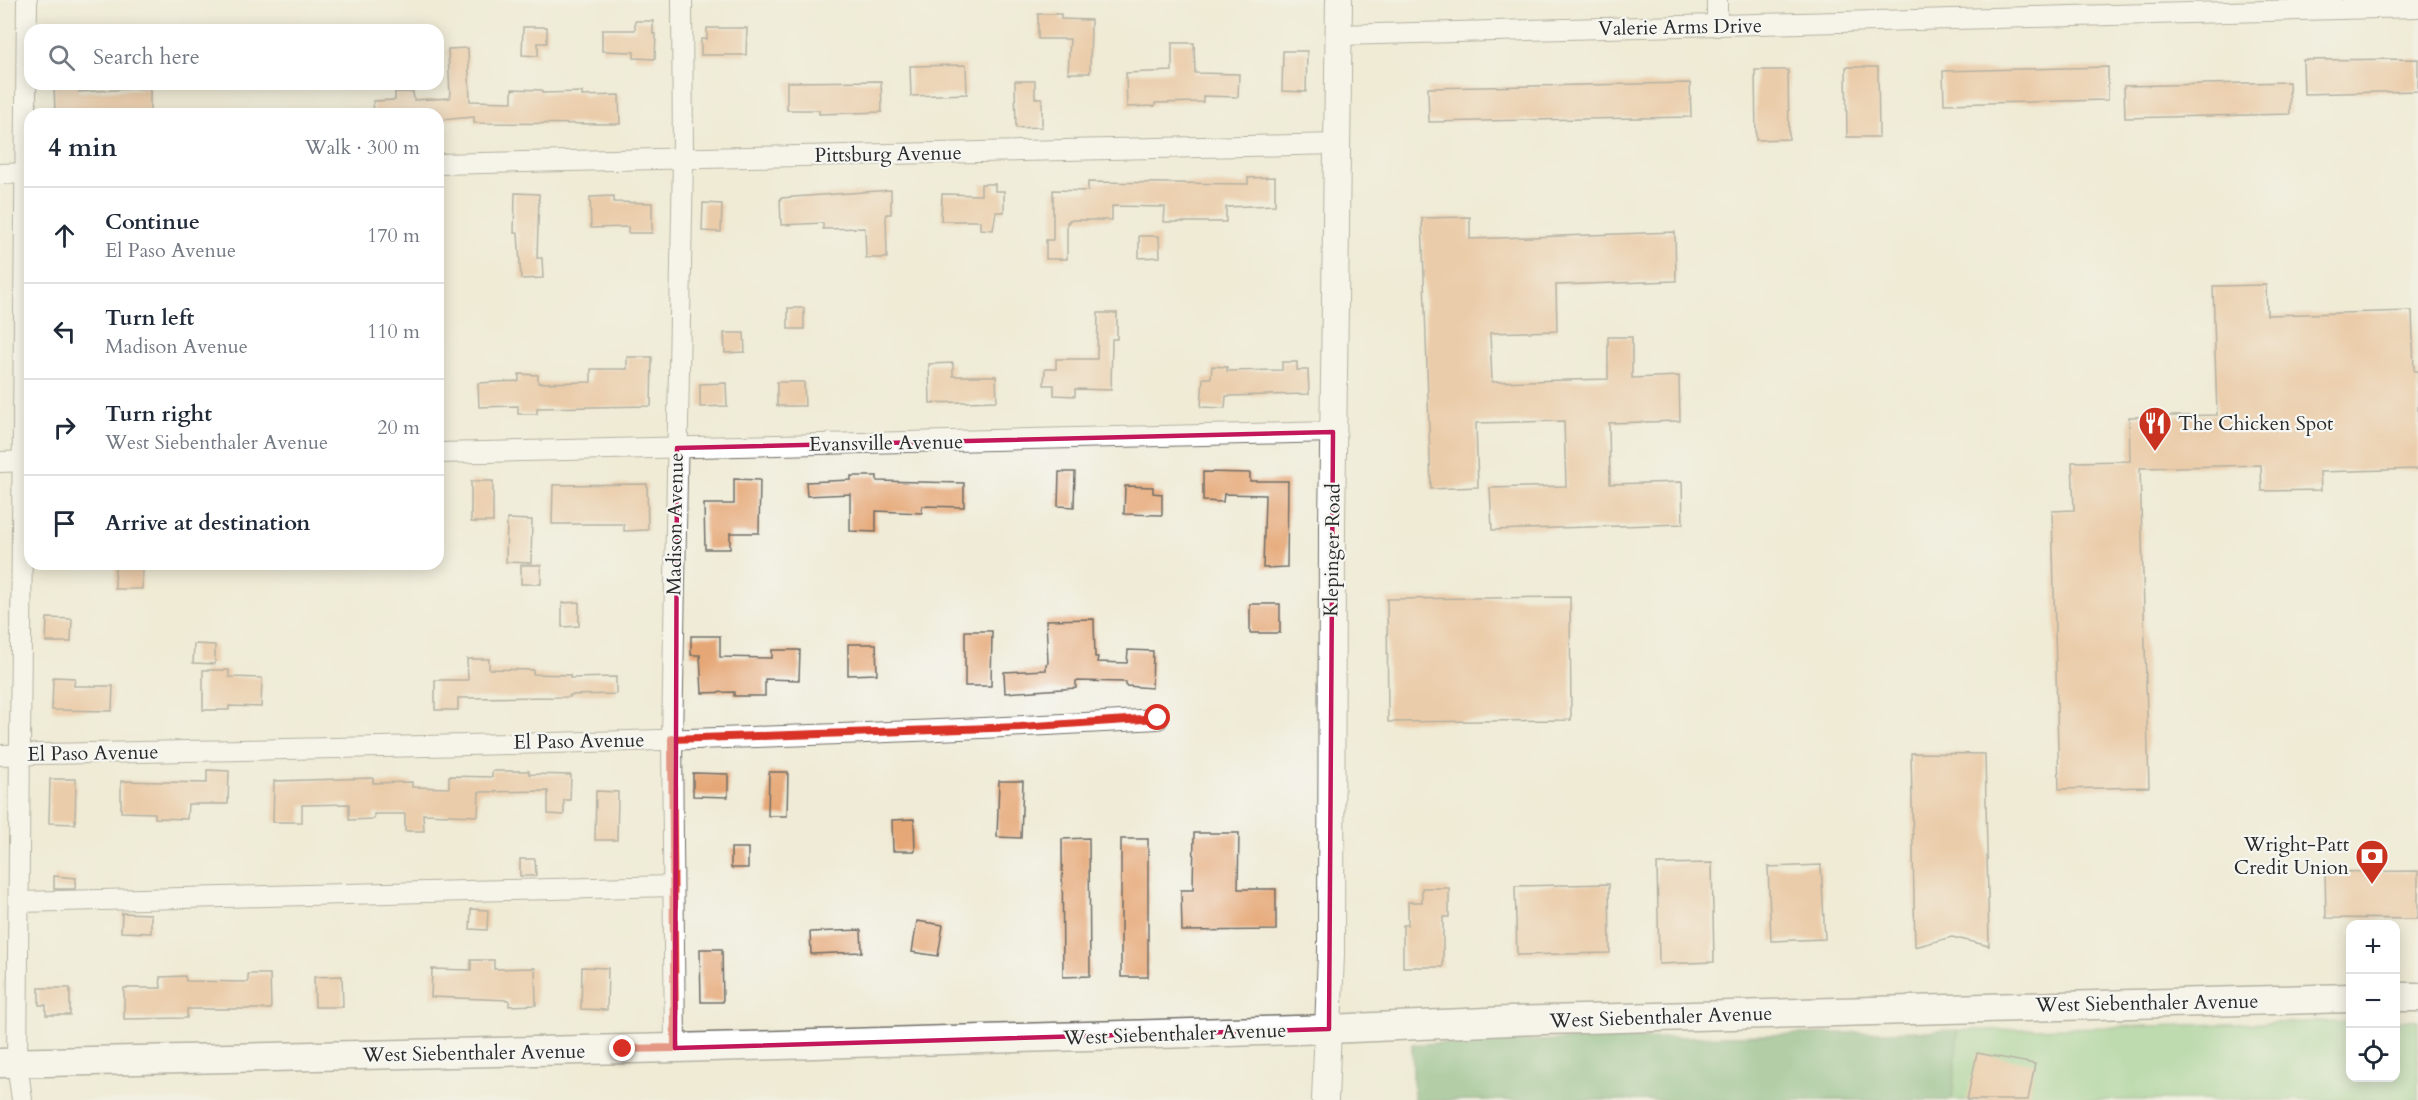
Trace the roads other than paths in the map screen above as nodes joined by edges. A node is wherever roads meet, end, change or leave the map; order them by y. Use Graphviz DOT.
graph roads {
  1 [pos="27,0"];
  2 [pos="682,0"];
  3 [pos="1339,0"];
  4 [pos="1717,0"];
  5 [pos="2418,7"];
  6 [pos="27,24"];
  7 [pos="1717,26"];
  8 [pos="1338,35"];
  9 [pos="27,90"];
  10 [pos="27,108"];
  11 [pos="1338,144"];
  12 [pos="683,159"];
  13 [pos="444,164"];
  14 [pos="24,173"];
  15 [pos="0,174"];
  16 [pos="1333,432"];
  17 [pos="677,448"];
  18 [pos="444,453"];
  19 [pos="24,461"];
  20 [pos="0,462"];
  21 [pos="24,498"];
  22 [pos="1158,718"];
  23 [pos="672,739"];
  24 [pos="10,754"];
  25 [pos="674,886"];
  26 [pos="19,902"];
  27 [pos="2400,997"];
  28 [pos="2418,997"];
  29 [pos="2346,998"];
  30 [pos="1329,1029"];
  31 [pos="675,1048"];
  32 [pos="9,1063"];
  33 [pos="22,1100"];
  34 [pos="1325,1100"];
  1 -- 6 [label="street"];
  2 -- 12 [label="street, Madison Avenue"];
  3 -- 8 [label="street, Klepinger Road"];
  4 -- 7 [label="street"];
  5 -- 7 [label="street, Valerie Arms Drive"];
  7 -- 8 [label="street, Valerie Arms Drive"];
  8 -- 11 [label="street, Klepinger Road"];
  9 -- 10 [label="street"];
  11 -- 12 [label="street, Pittsburg Avenue"];
  11 -- 16 [label="street, Klepinger Road"];
  12 -- 13 [label="street, Pittsburg Avenue"];
  12 -- 17 [label="street, Madison Avenue"];
  14 -- 15 [label="street"];
  16 -- 17 [label="street, Evansville Avenue"];
  16 -- 30 [label="street, Klepinger Road"];
  17 -- 18 [label="street, Evansville Avenue"];
  17 -- 23 [label="street, Madison Avenue"];
  19 -- 20 [label="street"];
  21 -- 24 [label="street"];
  22 -- 23 [label="street, El Paso Avenue"];
  23 -- 24 [label="street, El Paso Avenue"];
  23 -- 25 [label="street, Madison Avenue"];
  24 -- 26 [label="street"];
  25 -- 26 [label="street"];
  25 -- 31 [label="street, Madison Avenue"];
  26 -- 32 [label="street"];
  27 -- 28 [label="main road"];
  29 -- 30 [label="main road, West Siebenthaler Avenue"];
  30 -- 31 [label="main road, West Siebenthaler Avenue"];
  30 -- 34 [label="street, Klepinger Road"];
  31 -- 32 [label="main road, West Siebenthaler Avenue"];
  32 -- 33 [label="street"];
}
